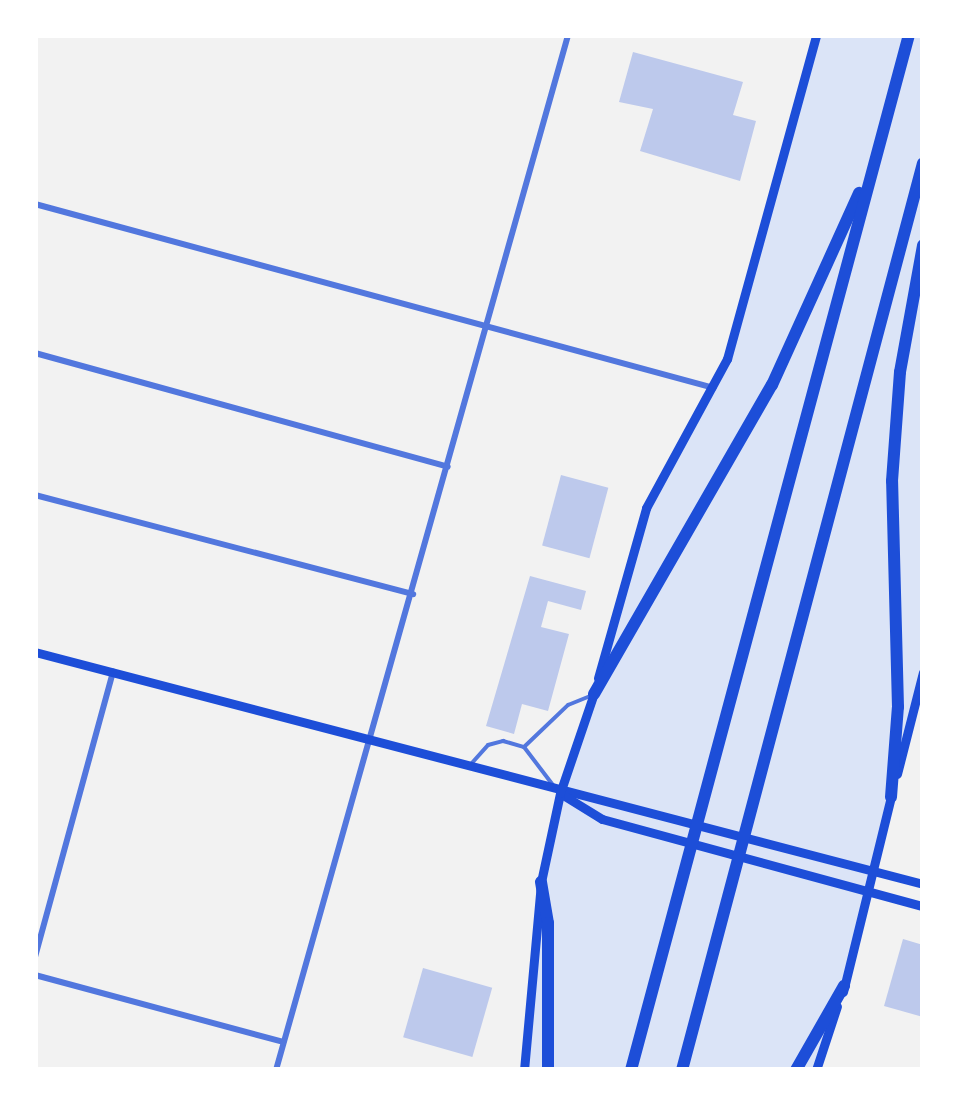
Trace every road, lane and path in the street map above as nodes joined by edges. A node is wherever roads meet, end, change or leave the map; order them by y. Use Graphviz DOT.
graph roads {
  1 [pos="568,35"];
  2 [pos="816,35"];
  3 [pos="909,35"];
  4 [pos="923,163"];
  5 [pos="870,173"];
  6 [pos="35,204"];
  7 [pos="923,245"];
  8 [pos="488,327"];
  9 [pos="35,353"];
  10 [pos="715,388"];
  11 [pos="448,468"];
  12 [pos="35,495"];
  13 [pos="413,594"];
  14 [pos="35,652"];
  15 [pos="113,672"];
  16 [pos="923,672"];
  17 [pos="594,694"];
  18 [pos="372,742"];
  19 [pos="524,747"];
  20 [pos="468,768"];
  21 [pos="560,793"];
  22 [pos="891,797"];
  23 [pos="875,871"];
  24 [pos="541,882"];
  25 [pos="923,884"];
  26 [pos="870,892"];
  27 [pos="923,906"];
  28 [pos="35,958"];
  29 [pos="35,975"];
  30 [pos="844,986"];
  31 [pos="283,1042"];
  32 [pos="276,1070"];
  33 [pos="524,1070"];
  34 [pos="548,1070"];
  35 [pos="631,1070"];
  36 [pos="682,1070"];
  37 [pos="796,1070"];
  38 [pos="816,1070"];
  1 -- 8 [label="street"];
  2 -- 10 [label="main road"];
  3 -- 5 [label="highway"];
  4 -- 36 [label="highway"];
  5 -- 17 [label="highway"];
  5 -- 35 [label="highway"];
  6 -- 8 [label="street"];
  7 -- 22 [label="highway"];
  8 -- 10 [label="street"];
  8 -- 11 [label="street"];
  9 -- 11 [label="street"];
  10 -- 17 [label="main road"];
  11 -- 13 [label="street"];
  12 -- 13 [label="street"];
  13 -- 18 [label="street"];
  14 -- 15 [label="main road"];
  15 -- 18 [label="main road"];
  15 -- 28 [label="street"];
  16 -- 22 [label="main road"];
  17 -- 19 [label="lane"];
  17 -- 21 [label="main road"];
  18 -- 20 [label="main road"];
  18 -- 31 [label="street"];
  19 -- 20 [label="lane"];
  19 -- 21 [label="lane"];
  20 -- 21 [label="main road"];
  21 -- 23 [label="main road"];
  21 -- 24 [label="main road"];
  21 -- 26 [label="main road"];
  22 -- 23 [label="main road"];
  23 -- 25 [label="main road"];
  23 -- 26 [label="main road"];
  24 -- 33 [label="main road"];
  24 -- 34 [label="highway"];
  26 -- 27 [label="main road"];
  26 -- 30 [label="main road"];
  29 -- 31 [label="street"];
  30 -- 37 [label="highway"];
  30 -- 38 [label="main road"];
  31 -- 32 [label="street"];
}
